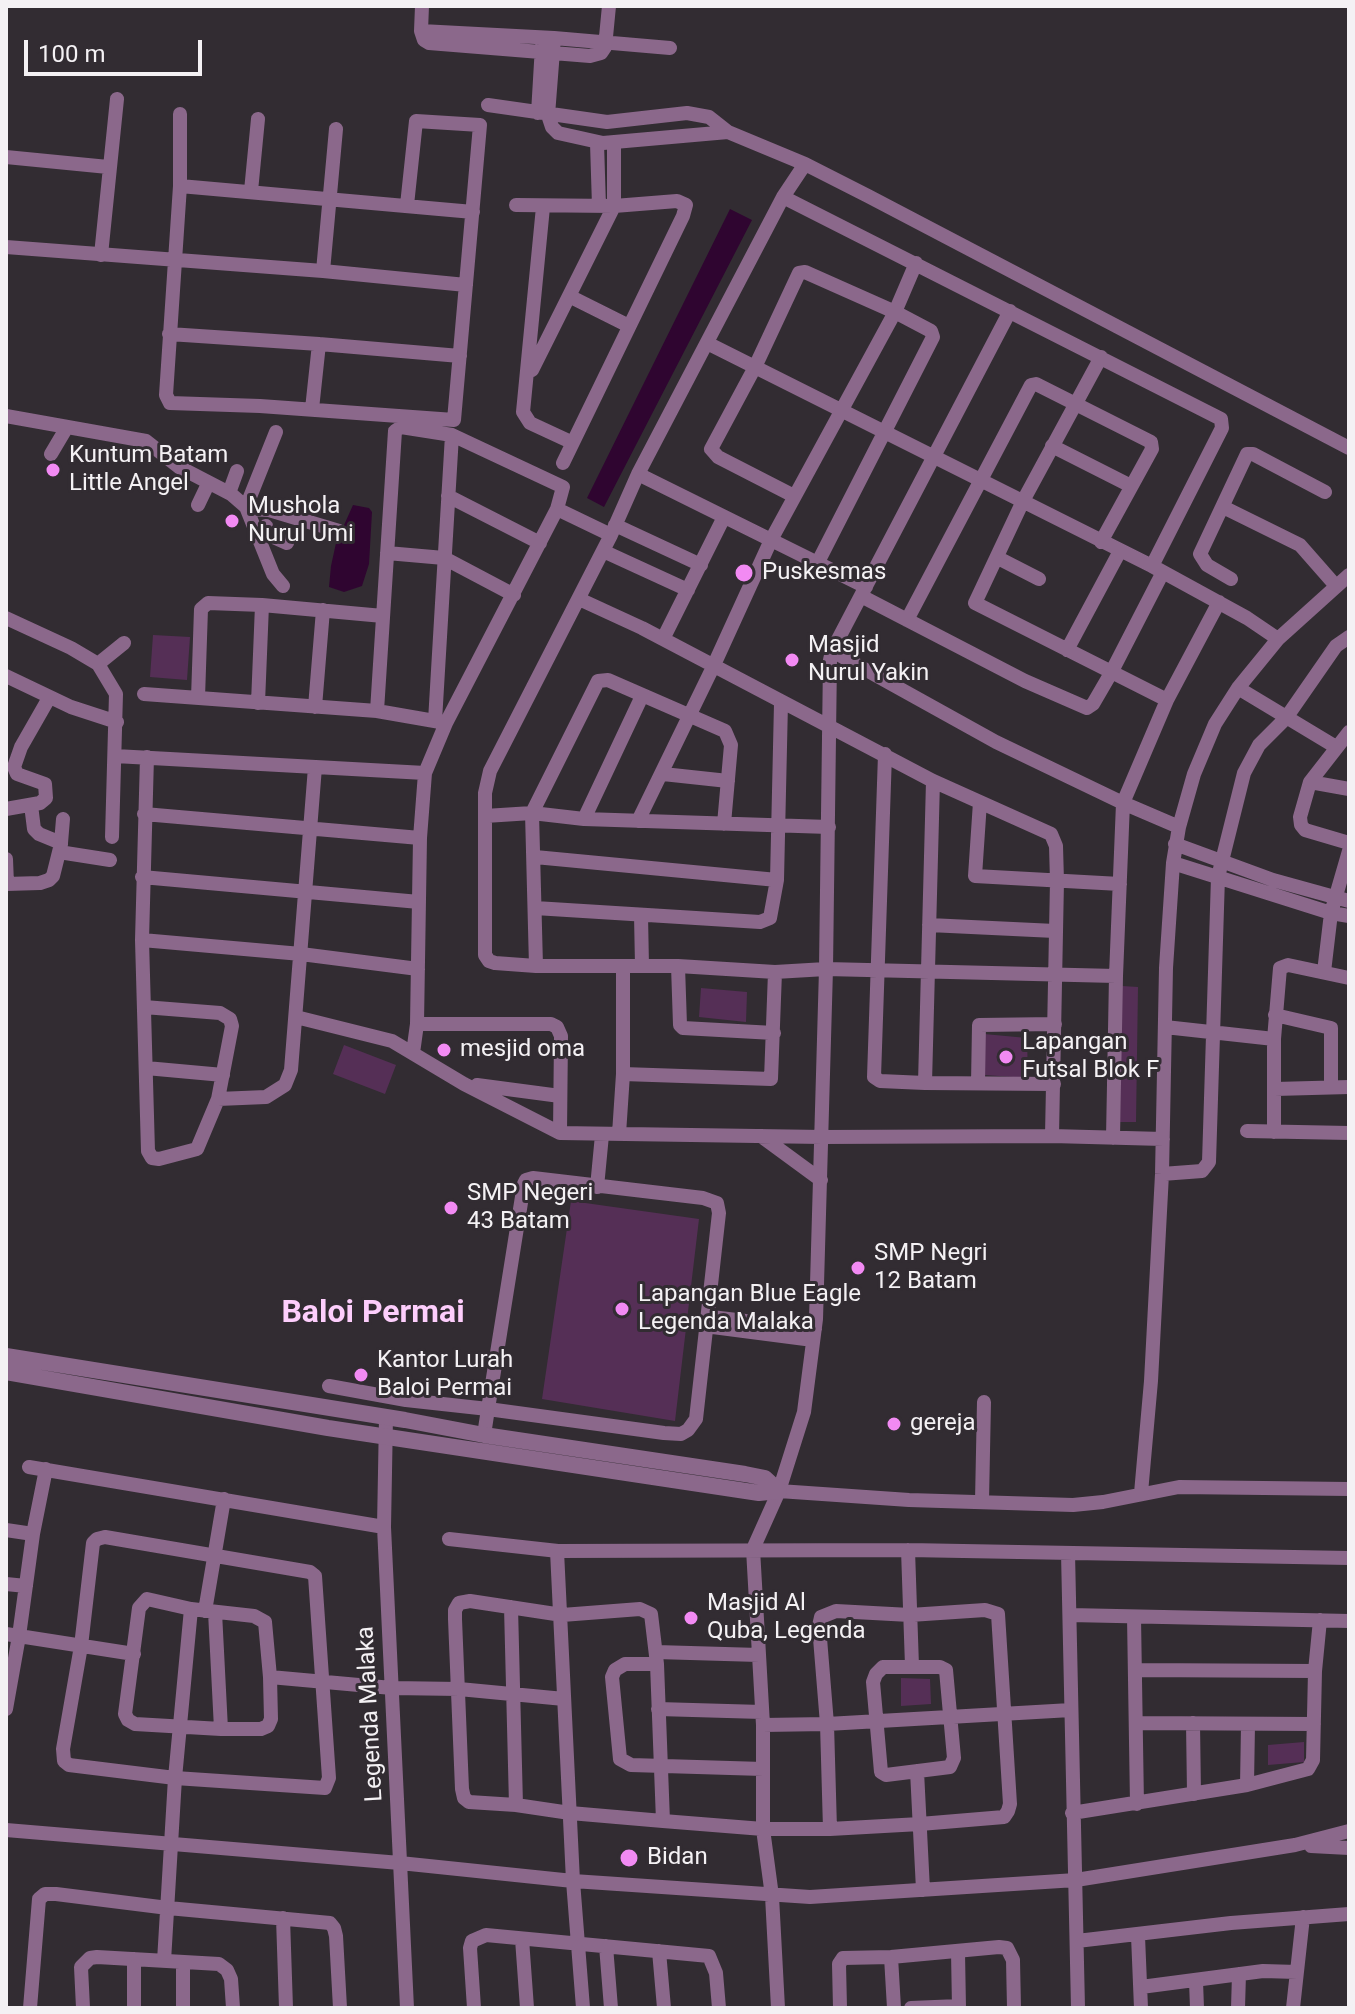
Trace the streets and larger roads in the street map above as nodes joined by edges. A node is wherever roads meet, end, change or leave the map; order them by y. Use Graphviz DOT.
graph roads {
  1 [pos="422,6"];
  2 [pos="609,6"];
  3 [pos="606,42"];
  4 [pos="547,45"];
  5 [pos="670,48"];
  6 [pos="117,99"];
  7 [pos="488,105"];
  8 [pos="180,114"];
  9 [pos="543,114"];
  10 [pos="258,119"];
  11 [pos="607,122"];
  12 [pos="336,129"];
  13 [pos="728,132"];
  14 [pos="606,142"];
  15 [pos="6,157"];
  16 [pos="805,164"];
  17 [pos="108,167"];
  18 [pos="180,186"];
  19 [pos="251,191"];
  20 [pos="783,197"];
  21 [pos="330,199"];
  22 [pos="407,205"];
  23 [pos="516,205"];
  24 [pos="606,206"];
  25 [pos="543,207"];
  26 [pos="473,212"];
  27 [pos="6,247"];
  28 [pos="101,255"];
  29 [pos="175,260"];
  30 [pos="916,263"];
  31 [pos="323,271"];
  32 [pos="466,285"];
  33 [pos="569,296"];
  34 [pos="1010,311"];
  35 [pos="895,312"];
  36 [pos="629,326"];
  37 [pos="169,334"];
  38 [pos="707,343"];
  39 [pos="319,344"];
  40 [pos="460,356"];
  41 [pos="1101,357"];
  42 [pos="755,367"];
  43 [pos="527,380"];
  44 [pos="1076,403"];
  45 [pos="312,409"];
  46 [pos="842,411"];
  47 [pos="6,416"];
  48 [pos="67,427"];
  49 [pos="276,432"];
  50 [pos="884,433"];
  51 [pos="452,435"];
  52 [pos="571,442"];
  53 [pos="1052,446"];
  54 [pos="1349,448"];
  55 [pos="51,454"];
  56 [pos="934,455"];
  57 [pos="563,463"];
  58 [pos="237,471"];
  59 [pos="638,474"];
  60 [pos="982,479"];
  61 [pos="208,484"];
  62 [pos="1131,486"];
  63 [pos="1325,492"];
  64 [pos="229,493"];
  65 [pos="448,496"];
  66 [pos="794,496"];
  67 [pos="1023,501"];
  68 [pos="198,505"];
  69 [pos="1223,507"];
  70 [pos="246,508"];
  71 [pos="557,509"];
  72 [pos="269,510"];
  73 [pos="724,517"];
  74 [pos="261,526"];
  75 [pos="613,530"];
  76 [pos="339,531"];
  77 [pos="771,540"];
  78 [pos="1101,542"];
  79 [pos="287,543"];
  80 [pos="540,543"];
  81 [pos="603,551"];
  82 [pos="1120,551"];
  83 [pos="387,553"];
  84 [pos="444,558"];
  85 [pos="998,558"];
  86 [pos="817,564"];
  87 [pos="701,565"];
  88 [pos="1158,569"];
  89 [pos="1349,575"];
  90 [pos="1039,579"];
  91 [pos="1231,579"];
  92 [pos="283,586"];
  93 [pos="1336,586"];
  94 [pos="688,590"];
  95 [pos="863,592"];
  96 [pos="514,595"];
  97 [pos="579,599"];
  98 [pos="1219,602"];
  99 [pos="262,605"];
  100 [pos="323,610"];
  101 [pos="383,616"];
  102 [pos="6,618"];
  103 [pos="907,620"];
  104 [pos="1349,637"];
  105 [pos="663,639"];
  106 [pos="1278,639"];
  107 [pos="124,643"];
  108 [pos="1067,650"];
  109 [pos="832,651"];
  110 [pos="98,664"];
  111 [pos="713,667"];
  112 [pos="1111,673"];
  113 [pos="6,676"];
  114 [pos="1238,688"];
  115 [pos="144,694"];
  116 [pos="642,696"];
  117 [pos="49,698"];
  118 [pos="198,698"];
  119 [pos="1167,700"];
  120 [pos="258,703"];
  121 [pos="781,703"];
  122 [pos="315,707"];
  123 [pos="377,711"];
  124 [pos="689,716"];
  125 [pos="1286,718"];
  126 [pos="117,722"];
  127 [pos="440,722"];
  128 [pos="829,725"];
  129 [pos="1348,734"];
  130 [pos="1336,747"];
  131 [pos="885,754"];
  132 [pos="115,756"];
  133 [pos="147,757"];
  134 [pos="315,767"];
  135 [pos="425,773"];
  136 [pos="663,774"];
  137 [pos="728,781"];
  138 [pos="933,781"];
  139 [pos="1310,782"];
  140 [pos="1349,789"];
  141 [pos="980,802"];
  142 [pos="1123,803"];
  143 [pos="31,805"];
  144 [pos="6,809"];
  145 [pos="532,813"];
  146 [pos="144,814"];
  147 [pos="485,816"];
  148 [pos="63,819"];
  149 [pos="584,819"];
  150 [pos="638,821"];
  151 [pos="724,824"];
  152 [pos="778,826"];
  153 [pos="829,827"];
  154 [pos="1179,827"];
  155 [pos="309,828"];
  156 [pos="112,837"];
  157 [pos="420,838"];
  158 [pos="1349,843"];
  159 [pos="1175,844"];
  160 [pos="60,847"];
  161 [pos="1349,851"];
  162 [pos="535,857"];
  163 [pos="6,859"];
  164 [pos="110,860"];
  165 [pos="1173,863"];
  166 [pos="1219,870"];
  167 [pos="142,877"];
  168 [pos="777,880"];
  169 [pos="1057,881"];
  170 [pos="7,884"];
  171 [pos="1120,884"];
  172 [pos="306,892"];
  173 [pos="419,902"];
  174 [pos="1339,904"];
  175 [pos="535,908"];
  176 [pos="641,915"];
  177 [pos="1349,916"];
  178 [pos="929,925"];
  179 [pos="1055,931"];
  180 [pos="142,940"];
  181 [pos="301,954"];
  182 [pos="536,966"];
  183 [pos="623,966"];
  184 [pos="642,966"];
  185 [pos="678,966"];
  186 [pos="418,969"];
  187 [pos="826,969"];
  188 [pos="775,972"];
  189 [pos="879,972"];
  190 [pos="1324,972"];
  191 [pos="928,974"];
  192 [pos="1055,975"];
  193 [pos="1116,976"];
  194 [pos="1349,978"];
  195 [pos="144,1007"];
  196 [pos="1275,1015"];
  197 [pos="296,1017"];
  198 [pos="417,1024"];
  199 [pos="1055,1024"];
  200 [pos="1165,1027"];
  201 [pos="774,1033"];
  202 [pos="1211,1033"];
  203 [pos="1274,1039"];
  204 [pos="413,1053"];
  205 [pos="146,1068"];
  206 [pos="623,1074"];
  207 [pos="223,1075"];
  208 [pos="925,1083"];
  209 [pos="978,1083"];
  210 [pos="464,1084"];
  211 [pos="1054,1084"];
  212 [pos="1331,1087"];
  213 [pos="1349,1087"];
  214 [pos="1275,1089"];
  215 [pos="560,1096"];
  216 [pos="218,1099"];
  217 [pos="1247,1131"];
  218 [pos="1274,1132"];
  219 [pos="560,1133"];
  220 [pos="1349,1133"];
  221 [pos="619,1134"];
  222 [pos="602,1135"];
  223 [pos="761,1136"];
  224 [pos="1052,1136"];
  225 [pos="822,1137"];
  226 [pos="1113,1138"];
  227 [pos="1163,1139"];
  228 [pos="1162,1174"];
  229 [pos="821,1180"];
  230 [pos="597,1187"];
  231 [pos="706,1321"];
  232 [pos="814,1335"];
  233 [pos="6,1356"];
  234 [pos="6,1372"];
  235 [pos="329,1386"];
  236 [pos="984,1402"];
  237 [pos="488,1409"];
  238 [pos="386,1417"];
  239 [pos="484,1435"];
  240 [pos="387,1437"];
  241 [pos="29,1467"];
  242 [pos="46,1469"];
  243 [pos="1349,1489"];
  244 [pos="779,1491"];
  245 [pos="1141,1493"];
  246 [pos="224,1499"];
  247 [pos="982,1501"];
  248 [pos="384,1527"];
  249 [pos="6,1530"];
  250 [pos="33,1534"];
  251 [pos="449,1539"];
  252 [pos="753,1549"];
  253 [pos="908,1550"];
  254 [pos="557,1551"];
  255 [pos="1068,1553"];
  256 [pos="214,1556"];
  257 [pos="1349,1558"];
  258 [pos="6,1584"];
  259 [pos="26,1586"];
  260 [pos="511,1607"];
  261 [pos="204,1610"];
  262 [pos="562,1615"];
  263 [pos="910,1615"];
  264 [pos="1070,1615"];
  265 [pos="1134,1617"];
  266 [pos="1320,1620"];
  267 [pos="1349,1621"];
  268 [pos="13,1635"];
  269 [pos="81,1646"];
  270 [pos="134,1654"];
  271 [pos="759,1655"];
  272 [pos="11,1656"];
  273 [pos="657,1658"];
  274 [pos="912,1666"];
  275 [pos="1135,1670"];
  276 [pos="1315,1671"];
  277 [pos="270,1677"];
  278 [pos="322,1680"];
  279 [pos="392,1688"];
  280 [pos="459,1689"];
  281 [pos="512,1695"];
  282 [pos="564,1699"];
  283 [pos="6,1709"];
  284 [pos="658,1709"];
  285 [pos="1071,1710"];
  286 [pos="1004,1714"];
  287 [pos="951,1717"];
  288 [pos="762,1719"];
  289 [pos="876,1720"];
  290 [pos="1136,1723"];
  291 [pos="1193,1723"];
  292 [pos="827,1724"];
  293 [pos="1314,1724"];
  294 [pos="180,1725"];
  295 [pos="1248,1725"];
  296 [pos="221,1729"];
  297 [pos="661,1767"];
  298 [pos="763,1769"];
  299 [pos="917,1771"];
  300 [pos="175,1778"];
  301 [pos="1247,1785"];
  302 [pos="1194,1794"];
  303 [pos="1137,1804"];
  304 [pos="516,1805"];
  305 [pos="570,1813"];
  306 [pos="1072,1813"];
  307 [pos="663,1821"];
  308 [pos="920,1824"];
  309 [pos="763,1829"];
  310 [pos="830,1829"];
  311 [pos="6,1830"];
  312 [pos="1349,1831"];
  313 [pos="173,1845"];
  314 [pos="1295,1845"];
  315 [pos="1349,1848"];
  316 [pos="400,1863"];
  317 [pos="1076,1880"];
  318 [pos="573,1881"];
  319 [pos="923,1890"];
  320 [pos="772,1896"];
  321 [pos="168,1908"];
  322 [pos="1349,1914"];
  323 [pos="1303,1917"];
  324 [pos="283,1918"];
  325 [pos="1138,1936"];
  326 [pos="522,1939"];
  327 [pos="1077,1941"];
  328 [pos="578,1943"];
  329 [pos="606,1946"];
  330 [pos="659,1951"];
  331 [pos="958,1952"];
  332 [pos="891,1957"];
  333 [pos="134,1959"];
  334 [pos="164,1961"];
  335 [pos="183,1963"];
  336 [pos="1297,1972"];
  337 [pos="1239,1974"];
  338 [pos="1196,1981"];
  339 [pos="1141,1987"];
  340 [pos="959,2007"];
  341 [pos="30,2008"];
  342 [pos="83,2008"];
  343 [pos="134,2008"];
  344 [pos="183,2008"];
  345 [pos="233,2008"];
  346 [pos="286,2008"];
  347 [pos="340,2008"];
  348 [pos="407,2008"];
  349 [pos="474,2008"];
  350 [pos="527,2008"];
  351 [pos="583,2008"];
  352 [pos="611,2008"];
  353 [pos="664,2008"];
  354 [pos="719,2008"];
  355 [pos="778,2008"];
  356 [pos="840,2008"];
  357 [pos="894,2008"];
  358 [pos="911,2008"];
  359 [pos="1014,2008"];
  360 [pos="1078,2008"];
  361 [pos="1141,2008"];
  362 [pos="1197,2008"];
  363 [pos="1238,2008"];
  364 [pos="1293,2008"];
  1 -- 4 [label="street"];
  2 -- 3 [label="street"];
  3 -- 4 [label="street"];
  3 -- 5 [label="street"];
  4 -- 9 [label="street"];
  6 -- 17 [label="street"];
  7 -- 9 [label="street"];
  8 -- 18 [label="street"];
  9 -- 11 [label="street"];
  9 -- 14 [label="street"];
  10 -- 19 [label="street"];
  11 -- 13 [label="street"];
  11 -- 14 [label="street"];
  12 -- 21 [label="street"];
  13 -- 14 [label="street"];
  13 -- 16 [label="street"];
  14 -- 24 [label="street"];
  15 -- 17 [label="street"];
  16 -- 20 [label="street"];
  16 -- 54 [label="street"];
  17 -- 28 [label="street"];
  18 -- 19 [label="street"];
  18 -- 29 [label="street"];
  19 -- 21 [label="street"];
  20 -- 30 [label="street"];
  20 -- 38 [label="street"];
  21 -- 22 [label="street"];
  21 -- 31 [label="street"];
  22 -- 26 [label="street"];
  22 -- 26 [label="street"];
  23 -- 25 [label="street"];
  24 -- 25 [label="street"];
  24 -- 33 [label="street"];
  24 -- 36 [label="street"];
  25 -- 43 [label="street"];
  26 -- 32 [label="street"];
  27 -- 28 [label="street"];
  28 -- 29 [label="street"];
  29 -- 31 [label="street"];
  29 -- 37 [label="street"];
  30 -- 34 [label="street"];
  30 -- 35 [label="street"];
  31 -- 32 [label="street"];
  32 -- 40 [label="street"];
  33 -- 36 [label="street"];
  33 -- 43 [label="street"];
  34 -- 41 [label="street"];
  34 -- 56 [label="street"];
  35 -- 42 [label="street"];
  35 -- 46 [label="street"];
  35 -- 50 [label="street"];
  36 -- 52 [label="street"];
  37 -- 39 [label="street"];
  37 -- 45 [label="street"];
  38 -- 42 [label="street"];
  38 -- 59 [label="street"];
  39 -- 40 [label="street"];
  39 -- 45 [label="street"];
  40 -- 45 [label="street"];
  41 -- 44 [label="street"];
  41 -- 88 [label="street"];
  42 -- 46 [label="street"];
  42 -- 66 [label="street"];
  43 -- 52 [label="street"];
  44 -- 53 [label="street"];
  44 -- 60 [label="street"];
  44 -- 62 [label="street"];
  46 -- 50 [label="street"];
  46 -- 66 [label="street"];
  47 -- 48 [label="street"];
  48 -- 55 [label="street"];
  48 -- 61 [label="street"];
  49 -- 70 [label="street"];
  50 -- 56 [label="street"];
  50 -- 86 [label="street"];
  51 -- 65 [label="street"];
  51 -- 71 [label="street"];
  51 -- 83 [label="street"];
  52 -- 57 [label="street"];
  53 -- 62 [label="street"];
  53 -- 67 [label="street"];
  56 -- 60 [label="street"];
  56 -- 95 [label="street"];
  58 -- 64 [label="street"];
  59 -- 73 [label="street"];
  59 -- 75 [label="street"];
  60 -- 67 [label="street"];
  60 -- 103 [label="street"];
  61 -- 64 [label="street"];
  61 -- 68 [label="street"];
  62 -- 78 [label="street"];
  63 -- 69 [label="street"];
  64 -- 70 [label="street"];
  65 -- 80 [label="street"];
  65 -- 84 [label="street"];
  66 -- 77 [label="street"];
  67 -- 78 [label="street"];
  67 -- 85 [label="street"];
  69 -- 91 [label="street"];
  69 -- 93 [label="street"];
  70 -- 72 [label="street"];
  70 -- 74 [label="street"];
  71 -- 75 [label="street"];
  71 -- 80 [label="street"];
  72 -- 74 [label="street"];
  72 -- 76 [label="street"];
  73 -- 77 [label="street"];
  73 -- 87 [label="street"];
  74 -- 79 [label="street"];
  74 -- 92 [label="street"];
  75 -- 81 [label="street"];
  75 -- 87 [label="street"];
  77 -- 86 [label="street"];
  77 -- 111 [label="street"];
  78 -- 82 [label="street"];
  80 -- 96 [label="street"];
  81 -- 94 [label="street"];
  81 -- 97 [label="street"];
  82 -- 88 [label="street"];
  82 -- 108 [label="street"];
  83 -- 84 [label="street"];
  83 -- 101 [label="street"];
  84 -- 96 [label="street"];
  84 -- 127 [label="street"];
  85 -- 90 [label="street"];
  85 -- 108 [label="street"];
  86 -- 95 [label="street"];
  87 -- 94 [label="street"];
  88 -- 98 [label="street"];
  88 -- 112 [label="street"];
  89 -- 93 [label="street"];
  93 -- 106 [label="street"];
  94 -- 105 [label="street"];
  95 -- 103 [label="street"];
  95 -- 109 [label="street"];
  96 -- 127 [label="street"];
  97 -- 105 [label="street"];
  97 -- 147 [label="street"];
  98 -- 106 [label="street"];
  98 -- 119 [label="street"];
  99 -- 100 [label="street"];
  99 -- 118 [label="street"];
  99 -- 120 [label="street"];
  100 -- 101 [label="street"];
  100 -- 122 [label="street"];
  101 -- 123 [label="street"];
  102 -- 110 [label="street"];
  103 -- 112 [label="street"];
  104 -- 125 [label="street"];
  105 -- 111 [label="street"];
  106 -- 114 [label="street"];
  107 -- 110 [label="street"];
  108 -- 112 [label="street"];
  109 -- 128 [label="street"];
  109 -- 142 [label="street"];
  110 -- 126 [label="street"];
  111 -- 121 [label="street"];
  111 -- 124 [label="street"];
  112 -- 119 [label="street"];
  113 -- 117 [label="street"];
  114 -- 125 [label="street"];
  114 -- 154 [label="street"];
  115 -- 118 [label="street"];
  116 -- 124 [label="street"];
  116 -- 145 [label="street"];
  116 -- 149 [label="street"];
  117 -- 126 [label="street"];
  117 -- 143 [label="street"];
  118 -- 120 [label="street"];
  119 -- 142 [label="street"];
  120 -- 122 [label="street"];
  121 -- 128 [label="street"];
  121 -- 152 [label="street"];
  122 -- 123 [label="street"];
  123 -- 127 [label="street"];
  124 -- 136 [label="street"];
  124 -- 137 [label="street"];
  125 -- 130 [label="street"];
  125 -- 166 [label="street"];
  126 -- 132 [label="street"];
  127 -- 135 [label="street"];
  128 -- 131 [label="street"];
  128 -- 153 [label="street"];
  129 -- 130 [label="street"];
  130 -- 139 [label="street"];
  131 -- 138 [label="street"];
  131 -- 189 [label="street"];
  132 -- 133 [label="street"];
  132 -- 156 [label="street"];
  133 -- 134 [label="street"];
  133 -- 146 [label="street"];
  134 -- 135 [label="street"];
  134 -- 155 [label="street"];
  135 -- 157 [label="street"];
  136 -- 137 [label="street"];
  136 -- 150 [label="street"];
  137 -- 151 [label="street"];
  138 -- 141 [label="street"];
  138 -- 178 [label="street"];
  139 -- 140 [label="street"];
  139 -- 158 [label="street"];
  141 -- 169 [label="street"];
  141 -- 169 [label="street"];
  142 -- 154 [label="street"];
  142 -- 171 [label="street"];
  143 -- 144 [label="street"];
  143 -- 160 [label="street"];
  145 -- 147 [label="street"];
  145 -- 149 [label="street"];
  145 -- 162 [label="street"];
  146 -- 155 [label="street"];
  146 -- 167 [label="street"];
  147 -- 182 [label="street"];
  148 -- 160 [label="street"];
  149 -- 150 [label="street"];
  150 -- 151 [label="street"];
  151 -- 152 [label="street"];
  152 -- 153 [label="street"];
  152 -- 168 [label="street"];
  153 -- 187 [label="street"];
  154 -- 159 [label="street"];
  155 -- 157 [label="street"];
  155 -- 172 [label="street"];
  157 -- 173 [label="street"];
  159 -- 165 [label="street"];
  159 -- 166 [label="street"];
  160 -- 164 [label="street"];
  160 -- 170 [label="street"];
  161 -- 174 [label="street"];
  162 -- 168 [label="street"];
  162 -- 175 [label="street"];
  163 -- 170 [label="street"];
  165 -- 166 [label="street"];
  165 -- 200 [label="street"];
  166 -- 174 [label="street"];
  166 -- 202 [label="street"];
  167 -- 172 [label="street"];
  167 -- 180 [label="street"];
  168 -- 176 [label="street"];
  169 -- 171 [label="street"];
  169 -- 179 [label="street"];
  171 -- 193 [label="street"];
  172 -- 173 [label="street"];
  172 -- 181 [label="street"];
  173 -- 186 [label="street"];
  174 -- 177 [label="street"];
  174 -- 190 [label="street"];
  175 -- 176 [label="street"];
  175 -- 182 [label="street"];
  176 -- 184 [label="street"];
  178 -- 179 [label="street"];
  178 -- 191 [label="street"];
  179 -- 192 [label="street"];
  180 -- 181 [label="street"];
  180 -- 195 [label="street"];
  181 -- 186 [label="street"];
  181 -- 197 [label="street"];
  182 -- 183 [label="street"];
  183 -- 184 [label="street"];
  183 -- 206 [label="street"];
  184 -- 185 [label="street"];
  185 -- 188 [label="street"];
  185 -- 201 [label="street"];
  186 -- 198 [label="street"];
  187 -- 188 [label="street"];
  187 -- 189 [label="street"];
  187 -- 225 [label="street"];
  188 -- 201 [label="street"];
  189 -- 191 [label="street"];
  189 -- 208 [label="street"];
  190 -- 194 [label="street"];
  190 -- 196 [label="street"];
  191 -- 192 [label="street"];
  191 -- 208 [label="street"];
  192 -- 193 [label="street"];
  192 -- 199 [label="street"];
  193 -- 226 [label="street"];
  195 -- 205 [label="street"];
  195 -- 207 [label="street"];
  196 -- 203 [label="street"];
  196 -- 212 [label="street"];
  197 -- 204 [label="street"];
  197 -- 216 [label="street"];
  198 -- 204 [label="street"];
  198 -- 215 [label="street"];
  199 -- 209 [label="street"];
  199 -- 211 [label="street"];
  200 -- 202 [label="street"];
  200 -- 227 [label="street"];
  201 -- 206 [label="street"];
  202 -- 203 [label="street"];
  202 -- 228 [label="street"];
  203 -- 214 [label="street"];
  204 -- 210 [label="street"];
  205 -- 207 [label="street"];
  205 -- 216 [label="street"];
  206 -- 221 [label="street"];
  207 -- 216 [label="street"];
  208 -- 209 [label="street"];
  209 -- 211 [label="street"];
  210 -- 215 [label="street"];
  210 -- 219 [label="street"];
  211 -- 224 [label="street"];
  212 -- 213 [label="street"];
  212 -- 214 [label="street"];
  214 -- 218 [label="street"];
  215 -- 219 [label="street"];
  217 -- 218 [label="street"];
  218 -- 220 [label="street"];
  219 -- 222 [label="street"];
  221 -- 222 [label="street"];
  221 -- 223 [label="street"];
  222 -- 230 [label="street"];
  223 -- 225 [label="street"];
  223 -- 229 [label="street"];
  224 -- 225 [label="street"];
  224 -- 226 [label="street"];
  225 -- 229 [label="street"];
  226 -- 227 [label="street"];
  227 -- 228 [label="street"];
  228 -- 245 [label="street"];
  229 -- 232 [label="street"];
  230 -- 231 [label="street"];
  230 -- 237 [label="street"];
  231 -- 232 [label="street"];
  231 -- 237 [label="street"];
  232 -- 244 [label="street"];
  233 -- 238 [label="street"];
  234 -- 240 [label="street"];
  235 -- 237 [label="street"];
  236 -- 247 [label="street"];
  237 -- 239 [label="street"];
  238 -- 239 [label="street"];
  238 -- 240 [label="street, Legenda Malaka"];
  239 -- 244 [label="street"];
  240 -- 244 [label="street"];
  240 -- 248 [label="street, Legenda Malaka"];
  241 -- 242 [label="street"];
  242 -- 246 [label="street"];
  242 -- 250 [label="street"];
  243 -- 245 [label="street"];
  244 -- 247 [label="street"];
  244 -- 252 [label="street"];
  245 -- 247 [label="street"];
  246 -- 248 [label="street"];
  246 -- 256 [label="street"];
  248 -- 279 [label="street, Legenda Malaka"];
  249 -- 250 [label="street"];
  250 -- 259 [label="street"];
  251 -- 254 [label="street"];
  252 -- 253 [label="street"];
  252 -- 254 [label="street"];
  252 -- 271 [label="street"];
  253 -- 255 [label="street"];
  253 -- 263 [label="street"];
  254 -- 262 [label="street"];
  255 -- 257 [label="street"];
  255 -- 264 [label="street"];
  256 -- 261 [label="street"];
  256 -- 269 [label="street"];
  256 -- 278 [label="street"];
  258 -- 259 [label="street"];
  259 -- 268 [label="street"];
  260 -- 262 [label="street"];
  260 -- 280 [label="street"];
  260 -- 281 [label="street"];
  261 -- 270 [label="street"];
  261 -- 277 [label="street"];
  261 -- 294 [label="street"];
  261 -- 296 [label="street"];
  262 -- 273 [label="street"];
  262 -- 282 [label="street"];
  263 -- 274 [label="street"];
  263 -- 286 [label="street"];
  263 -- 292 [label="street"];
  264 -- 265 [label="street"];
  264 -- 285 [label="street"];
  265 -- 266 [label="street"];
  265 -- 275 [label="street"];
  266 -- 267 [label="street"];
  266 -- 276 [label="street"];
  268 -- 269 [label="street"];
  268 -- 272 [label="street"];
  269 -- 270 [label="street"];
  269 -- 300 [label="street"];
  270 -- 294 [label="street"];
  271 -- 273 [label="street"];
  271 -- 288 [label="street"];
  272 -- 283 [label="street"];
  273 -- 284 [label="street"];
  273 -- 297 [label="street"];
  274 -- 287 [label="street"];
  274 -- 289 [label="street"];
  275 -- 276 [label="street"];
  275 -- 290 [label="street"];
  276 -- 293 [label="street"];
  277 -- 278 [label="street"];
  277 -- 296 [label="street"];
  278 -- 279 [label="street"];
  278 -- 300 [label="street"];
  279 -- 280 [label="street"];
  279 -- 316 [label="street, Legenda Malaka"];
  280 -- 281 [label="street"];
  280 -- 304 [label="street"];
  281 -- 282 [label="street"];
  281 -- 304 [label="street"];
  282 -- 305 [label="street"];
  284 -- 288 [label="street"];
  284 -- 297 [label="street"];
  285 -- 286 [label="street"];
  285 -- 306 [label="street"];
  286 -- 287 [label="street"];
  286 -- 308 [label="street"];
  287 -- 289 [label="street"];
  287 -- 299 [label="street"];
  288 -- 292 [label="street"];
  288 -- 298 [label="street"];
  289 -- 292 [label="street"];
  289 -- 299 [label="street"];
  290 -- 291 [label="street"];
  290 -- 303 [label="street"];
  291 -- 295 [label="street"];
  291 -- 302 [label="street"];
  292 -- 310 [label="street"];
  293 -- 295 [label="street"];
  293 -- 301 [label="street"];
  294 -- 296 [label="street"];
  294 -- 300 [label="street"];
  295 -- 301 [label="street"];
  297 -- 298 [label="street"];
  297 -- 307 [label="street"];
  298 -- 309 [label="street"];
  299 -- 308 [label="street"];
  300 -- 313 [label="street"];
  301 -- 302 [label="street"];
  302 -- 303 [label="street"];
  303 -- 306 [label="street"];
  304 -- 305 [label="street"];
  305 -- 307 [label="street"];
  305 -- 318 [label="street"];
  306 -- 317 [label="street"];
  307 -- 309 [label="street"];
  308 -- 310 [label="street"];
  308 -- 319 [label="street"];
  309 -- 310 [label="street"];
  309 -- 320 [label="street"];
  311 -- 313 [label="street"];
  312 -- 314 [label="street"];
  313 -- 316 [label="street"];
  313 -- 321 [label="street"];
  314 -- 315 [label="street"];
  314 -- 317 [label="street"];
  316 -- 318 [label="street"];
  316 -- 348 [label="street, Legenda Malaka"];
  317 -- 319 [label="street"];
  317 -- 327 [label="street"];
  318 -- 320 [label="street"];
  318 -- 328 [label="street"];
  319 -- 320 [label="street"];
  320 -- 355 [label="street"];
  321 -- 324 [label="street"];
  321 -- 334 [label="street"];
  321 -- 341 [label="street"];
  322 -- 323 [label="street"];
  323 -- 325 [label="street"];
  323 -- 336 [label="street"];
  324 -- 346 [label="street"];
  324 -- 347 [label="street"];
  325 -- 327 [label="street"];
  325 -- 339 [label="street"];
  326 -- 328 [label="street"];
  326 -- 349 [label="street"];
  326 -- 350 [label="street"];
  327 -- 360 [label="street"];
  328 -- 329 [label="street"];
  328 -- 351 [label="street"];
  329 -- 330 [label="street"];
  329 -- 352 [label="street"];
  330 -- 353 [label="street"];
  330 -- 354 [label="street"];
  331 -- 332 [label="street"];
  331 -- 340 [label="street"];
  331 -- 359 [label="street"];
  332 -- 356 [label="street"];
  332 -- 357 [label="street"];
  333 -- 334 [label="street"];
  333 -- 342 [label="street"];
  333 -- 343 [label="street"];
  334 -- 335 [label="street"];
  335 -- 344 [label="street"];
  335 -- 345 [label="street"];
  336 -- 337 [label="street"];
  336 -- 364 [label="street"];
  337 -- 338 [label="street"];
  337 -- 363 [label="street"];
  338 -- 339 [label="street"];
  338 -- 362 [label="street"];
  339 -- 361 [label="street"];
  340 -- 358 [label="street"];
}
